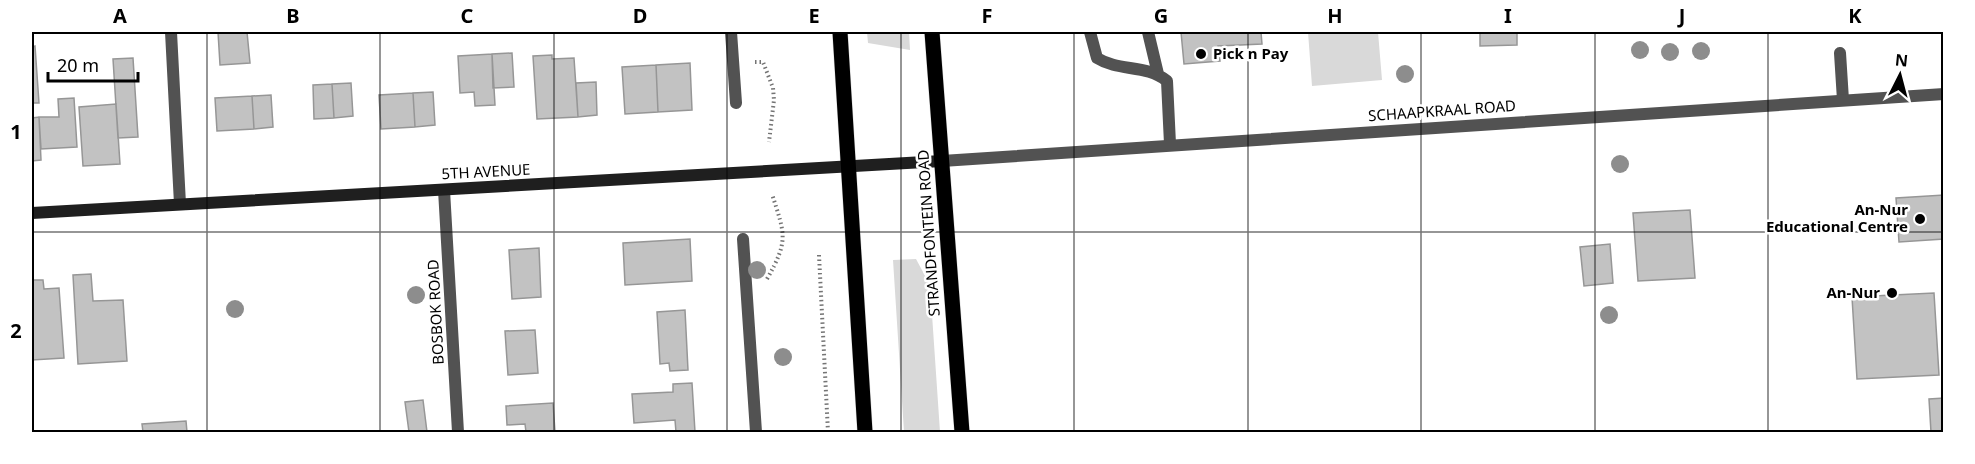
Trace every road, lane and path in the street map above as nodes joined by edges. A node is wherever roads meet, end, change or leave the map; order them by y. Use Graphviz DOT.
graph roads {
  1 [pos="171,32"];
  2 [pos="731,32"];
  3 [pos="840,32"];
  4 [pos="932,32"];
  5 [pos="1090,32"];
  6 [pos="1148,32"];
  7 [pos="1840,53"];
  8 [pos="763,62"];
  9 [pos="1158,74"];
  10 [pos="1944,94"];
  11 [pos="1843,100"];
  12 [pos="736,103"];
  13 [pos="769,142"];
  14 [pos="1170,144"];
  15 [pos="942,161"];
  16 [pos="849,166"];
  17 [pos="444,190"];
  18 [pos="772,194"];
  19 [pos="180,204"];
  20 [pos="32,213"];
  21 [pos="743,239"];
  22 [pos="819,255"];
  23 [pos="765,283"];
  24 [pos="458,432"];
  25 [pos="756,432"];
  26 [pos="828,432"];
  27 [pos="865,432"];
  28 [pos="962,432"];
  1 -- 19 [label="street"];
  2 -- 12 [label="street"];
  3 -- 16 [label="main road"];
  4 -- 15 [label="main road, STRANDFONTEIN ROAD"];
  5 -- 9 [label="street"];
  6 -- 9 [label="street"];
  7 -- 11 [label="street"];
  8 -- 13 [label="path"];
  9 -- 14 [label="street"];
  10 -- 11 [label="street, SCHAAPKRAAL ROAD"];
  11 -- 14 [label="street, SCHAAPKRAAL ROAD"];
  14 -- 15 [label="street, SCHAAPKRAAL ROAD"];
  15 -- 16 [label="main road, 5TH AVENUE"];
  15 -- 28 [label="main road, STRANDFONTEIN ROAD"];
  16 -- 17 [label="main road, 5TH AVENUE"];
  16 -- 27 [label="main road"];
  17 -- 19 [label="main road, 5TH AVENUE"];
  17 -- 24 [label="street, BOSBOK ROAD"];
  18 -- 23 [label="path"];
  19 -- 20 [label="main road, 5TH AVENUE"];
  21 -- 25 [label="street"];
  22 -- 26 [label="path"];
}
